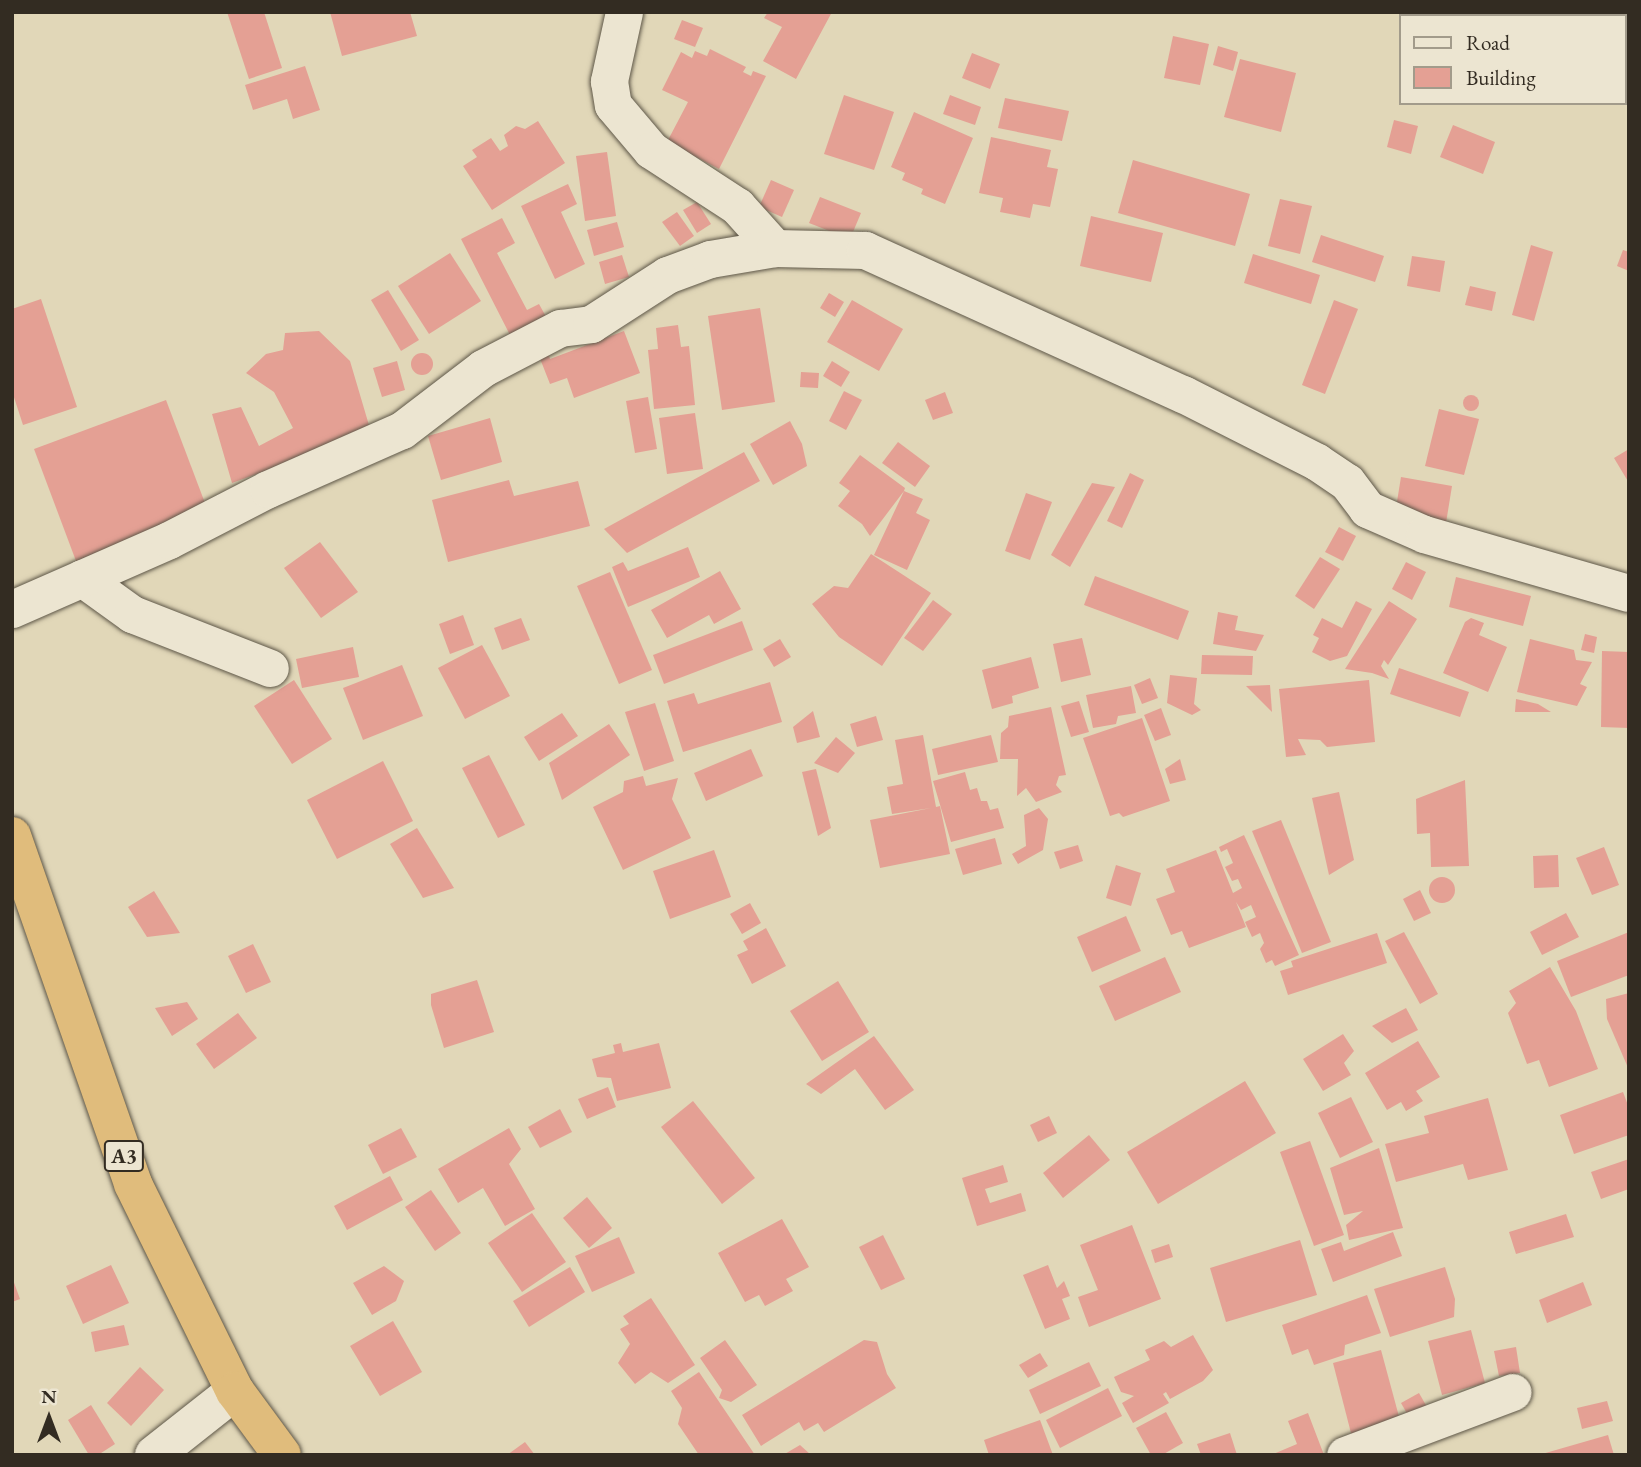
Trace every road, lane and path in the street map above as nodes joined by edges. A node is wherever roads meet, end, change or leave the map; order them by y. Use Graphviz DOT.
graph roads {
  1 [pos="624,12"];
  2 [pos="775,248"];
  3 [pos="82,578"];
  4 [pos="1629,593"];
  5 [pos="12,609"];
  6 [pos="270,668"];
  7 [pos="12,836"];
  8 [pos="235,1391"];
  9 [pos="1513,1392"];
  10 [pos="154,1455"];
  11 [pos="282,1455"];
  12 [pos="1345,1455"];
  1 -- 2 [label="street"];
  2 -- 3 [label="street"];
  2 -- 4 [label="street"];
  3 -- 5 [label="street"];
  3 -- 6 [label="street"];
  7 -- 8 [label="highway, A3"];
  8 -- 10 [label="street"];
  8 -- 11 [label="highway, A3"];
  9 -- 12 [label="street"];
}
